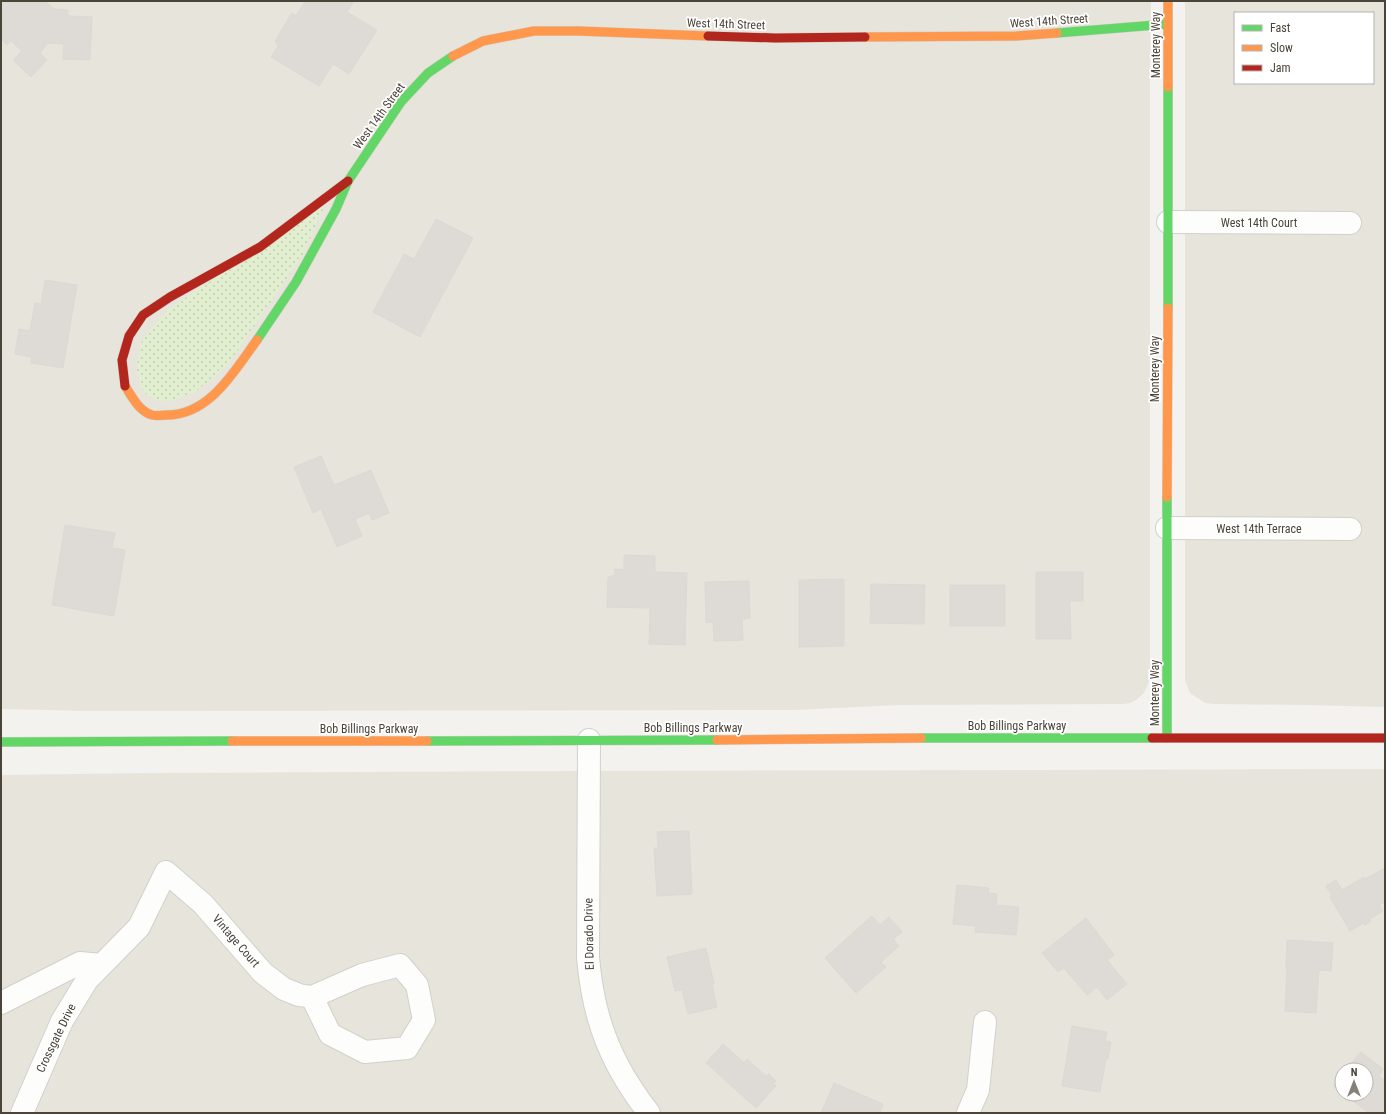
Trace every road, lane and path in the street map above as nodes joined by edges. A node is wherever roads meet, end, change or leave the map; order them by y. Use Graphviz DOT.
graph roads {
  1 [pos="1168,1"];
  2 [pos="1168,24"];
  3 [pos="348,181"];
  4 [pos="1168,222"];
  5 [pos="1350,223"];
  6 [pos="1167,528"];
  7 [pos="1350,529"];
  8 [pos="1167,738"];
  9 [pos="1385,738"];
  10 [pos="589,740"];
  11 [pos="1,742"];
  12 [pos="166,872"];
  13 [pos="101,965"];
  14 [pos="312,997"];
  15 [pos="1,1003"];
  16 [pos="985,1022"];
  17 [pos="22,1113"];
  18 [pos="649,1113"];
  19 [pos="968,1113"];
  1 -- 2 [label="street, Monterey Way"];
  2 -- 3 [label="street, West 14th Street"];
  2 -- 4 [label="street, Monterey Way"];
  3 -- 3 [label="street, West 14th Street"];
  4 -- 5 [label="street, West 14th Court"];
  4 -- 6 [label="street, Monterey Way"];
  6 -- 7 [label="street, West 14th Terrace"];
  6 -- 8 [label="street, Monterey Way"];
  8 -- 9 [label="street, Bob Billings Parkway"];
  8 -- 10 [label="street, Bob Billings Parkway"];
  10 -- 11 [label="street, Bob Billings Parkway"];
  10 -- 18 [label="street, El Dorado Drive"];
  12 -- 13 [label="street, Crossgate Drive"];
  12 -- 14 [label="street, Vintage Court"];
  13 -- 15 [label="street"];
  13 -- 17 [label="street, Crossgate Drive"];
  14 -- 14 [label="street"];
  16 -- 19 [label="street"];
}
